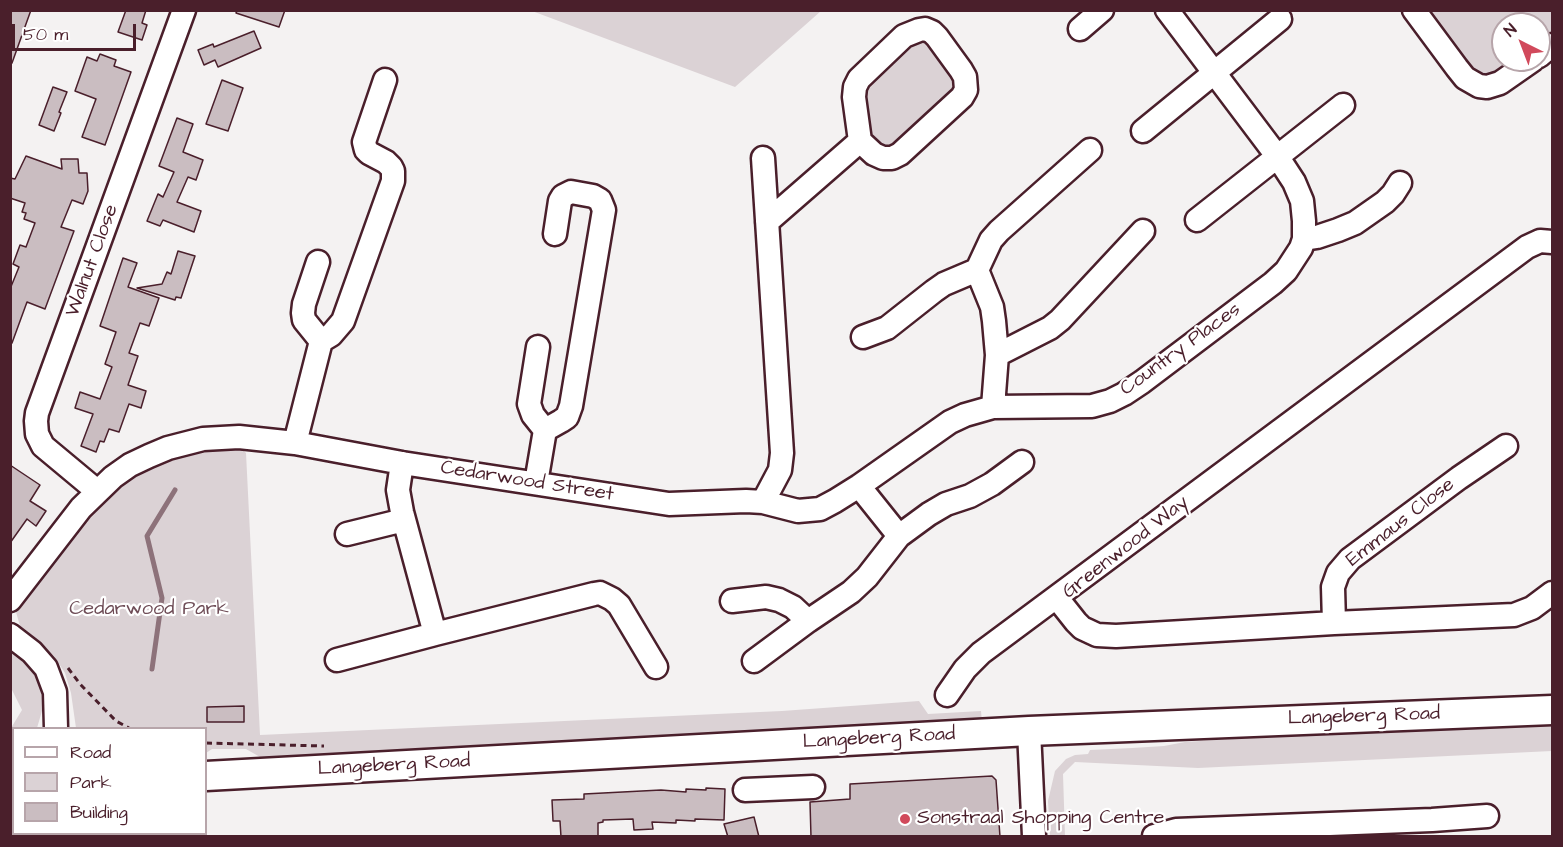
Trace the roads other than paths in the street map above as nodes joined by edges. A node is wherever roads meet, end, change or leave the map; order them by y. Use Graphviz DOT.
graph roads {
  1 [pos="184,10"];
  2 [pos="1102,10"];
  3 [pos="1167,10"];
  4 [pos="1414,10"];
  5 [pos="1280,19"];
  6 [pos="1080,29"];
  7 [pos="1214,72"];
  8 [pos="1516,72"];
  9 [pos="385,80"];
  10 [pos="1343,105"];
  11 [pos="1143,131"];
  12 [pos="860,141"];
  13 [pos="1090,150"];
  14 [pos="1277,156"];
  15 [pos="763,158"];
  16 [pos="1400,183"];
  17 [pos="1197,220"];
  18 [pos="767,222"];
  19 [pos="1143,231"];
  20 [pos="555,234"];
  21 [pos="1304,239"];
  22 [pos="1552,242"];
  23 [pos="318,262"];
  24 [pos="977,270"];
  25 [pos="863,337"];
  26 [pos="321,341"];
  27 [pos="538,347"];
  28 [pos="998,355"];
  29 [pos="993,407"];
  30 [pos="545,430"];
  31 [pos="295,443"];
  32 [pos="1506,446"];
  33 [pos="1022,462"];
  34 [pos="402,463"];
  35 [pos="536,483"];
  36 [pos="859,486"];
  37 [pos="97,491"];
  38 [pos="763,502"];
  39 [pos="830,505"];
  40 [pos="404,520"];
  41 [pos="347,534"];
  42 [pos="899,536"];
  43 [pos="1552,593"];
  44 [pos="1057,598"];
  45 [pos="10,600"];
  46 [pos="732,600"];
  47 [pos="808,621"];
  48 [pos="1334,623"];
  49 [pos="435,634"];
  50 [pos="10,635"];
  51 [pos="338,660"];
  52 [pos="754,661"];
  53 [pos="656,668"];
  54 [pos="947,695"];
  55 [pos="1552,710"];
  56 [pos="56,727"];
  57 [pos="1029,731"];
  58 [pos="207,776"];
  59 [pos="813,787"];
  60 [pos="745,790"];
  61 [pos="1487,816"];
  62 [pos="1433,828"];
  63 [pos="1034,837"];
  64 [pos="1154,837"];
  1 -- 37 [label="street, Walnut Close"];
  2 -- 6 [label="street"];
  3 -- 7 [label="street, Country Places"];
  4 -- 8 [label="street"];
  5 -- 7 [label="street"];
  7 -- 11 [label="street"];
  7 -- 14 [label="street, Country Places"];
  9 -- 26 [label="street"];
  10 -- 14 [label="street"];
  12 -- 12 [label="street"];
  12 -- 18 [label="street"];
  13 -- 24 [label="street"];
  14 -- 17 [label="street"];
  14 -- 21 [label="street, Country Places"];
  15 -- 18 [label="street"];
  16 -- 21 [label="street"];
  18 -- 38 [label="street"];
  19 -- 28 [label="street"];
  20 -- 30 [label="street"];
  21 -- 29 [label="street, Country Places"];
  22 -- 44 [label="street, Greenwood Way"];
  23 -- 26 [label="street"];
  24 -- 25 [label="street"];
  24 -- 28 [label="street"];
  26 -- 31 [label="street"];
  27 -- 30 [label="street"];
  28 -- 29 [label="street"];
  29 -- 36 [label="street, Country Places"];
  30 -- 35 [label="street"];
  31 -- 34 [label="street, Cedarwood Street"];
  31 -- 37 [label="street, Cedarwood Street"];
  32 -- 48 [label="street, Emmaus Close"];
  33 -- 42 [label="street"];
  34 -- 35 [label="street, Cedarwood Street"];
  34 -- 40 [label="street"];
  35 -- 38 [label="street, Cedarwood Street"];
  36 -- 39 [label="street, Country Places"];
  36 -- 42 [label="street"];
  37 -- 45 [label="street, Cedarwood Street"];
  38 -- 39 [label="street, Cedarwood Street"];
  40 -- 41 [label="street"];
  40 -- 49 [label="street"];
  42 -- 47 [label="street"];
  43 -- 48 [label="street, Greenwood Way"];
  44 -- 48 [label="street, Greenwood Way"];
  44 -- 54 [label="street"];
  46 -- 47 [label="street"];
  47 -- 52 [label="street"];
  49 -- 51 [label="street"];
  49 -- 53 [label="street"];
  50 -- 56 [label="street"];
  55 -- 57 [label="main road, Langeberg Road"];
  57 -- 58 [label="main road, Langeberg Road"];
  57 -- 63 [label="street"];
  59 -- 60 [label="street"];
  61 -- 62 [label="street"];
  62 -- 64 [label="street"];
}
